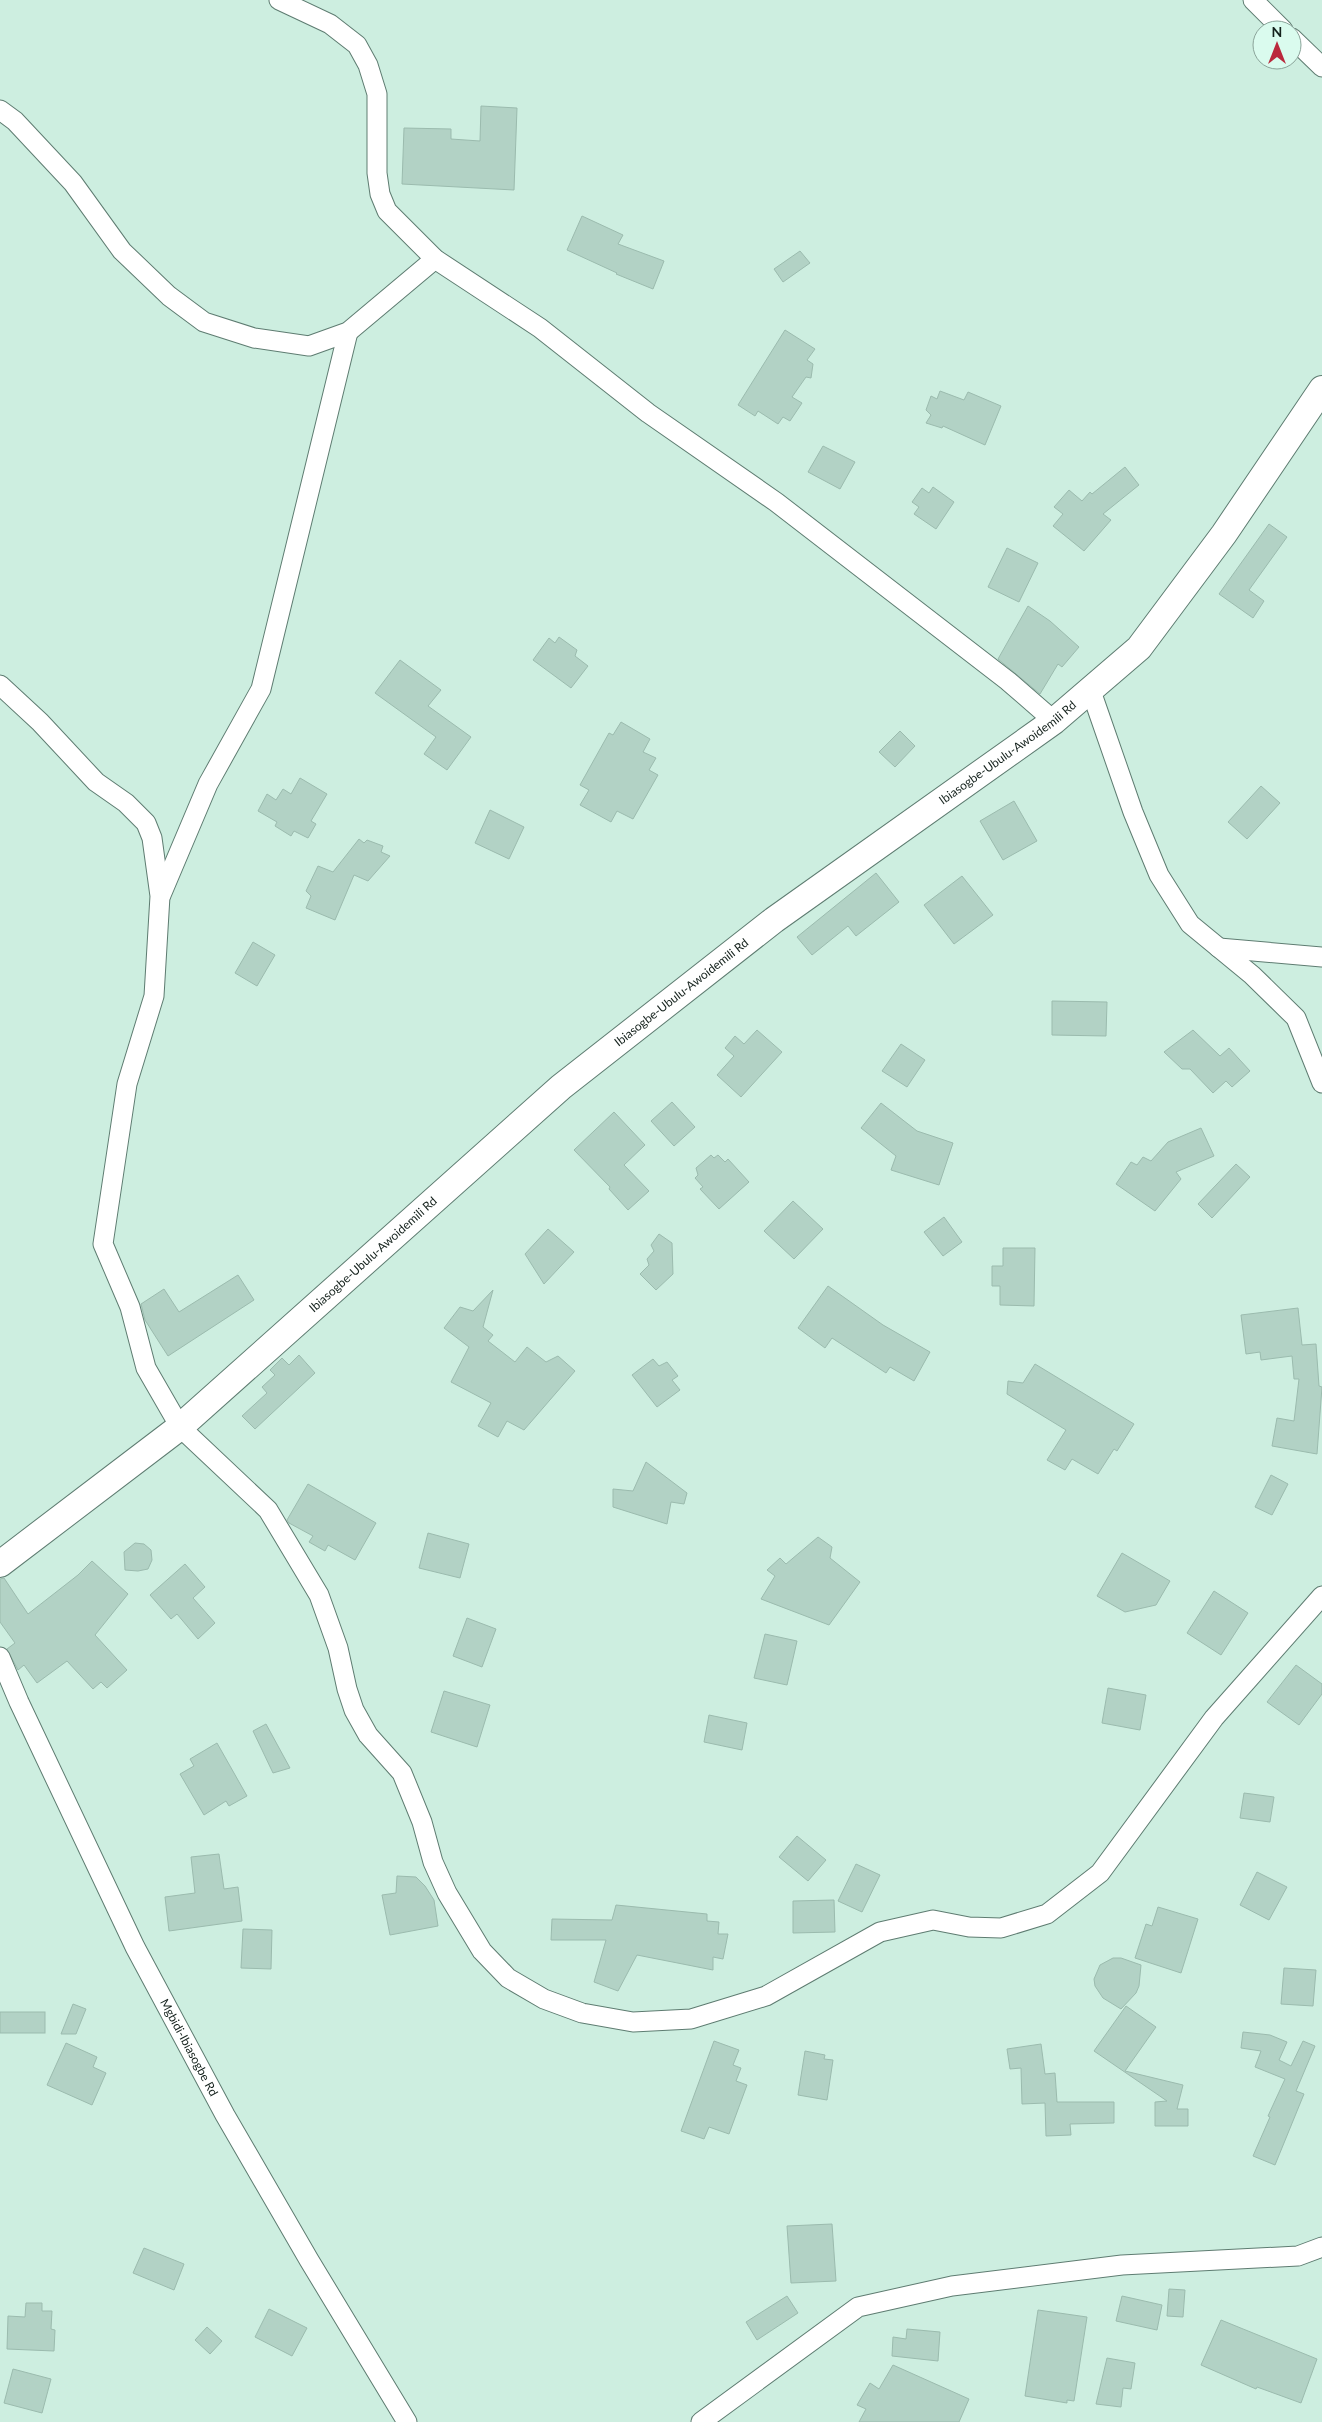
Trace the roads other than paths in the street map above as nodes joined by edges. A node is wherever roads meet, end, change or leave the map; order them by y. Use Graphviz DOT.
graph roads {
  1 [pos="279,0"];
  2 [pos="1253,0"];
  3 [pos="1273,20"];
  4 [pos="1302,48"];
  5 [pos="1322,67"];
  6 [pos="0,110"];
  7 [pos="434,259"];
  8 [pos="348,332"];
  9 [pos="1322,390"];
  10 [pos="0,685"];
  11 [pos="1091,691"];
  12 [pos="1054,721"];
  13 [pos="152,838"];
  14 [pos="180,847"];
  15 [pos="160,896"];
  16 [pos="1218,948"];
  17 [pos="1322,957"];
  18 [pos="1322,1083"];
  19 [pos="180,1427"];
  20 [pos="0,1564"];
  21 [pos="1322,1596"];
  22 [pos="0,1657"];
  23 [pos="1322,2248"];
  24 [pos="407,2422"];
  25 [pos="701,2422"];
  1 -- 7 [label="street"];
  2 -- 3 [label="street"];
  4 -- 5 [label="street"];
  6 -- 8 [label="street"];
  7 -- 8 [label="street"];
  7 -- 12 [label="street"];
  8 -- 14 [label="street"];
  9 -- 11 [label="street, Ibiasogbe-Ubulu-Awoidemili Rd"];
  10 -- 13 [label="street"];
  11 -- 12 [label="street, Ibiasogbe-Ubulu-Awoidemili Rd"];
  11 -- 16 [label="street"];
  12 -- 19 [label="street, Ibiasogbe-Ubulu-Awoidemili Rd"];
  13 -- 14 [label="street"];
  13 -- 15 [label="street"];
  14 -- 15 [label="street"];
  15 -- 19 [label="street"];
  16 -- 17 [label="street"];
  16 -- 18 [label="street"];
  19 -- 20 [label="street, Ibiasogbe-Ubulu-Awoidemili Rd"];
  19 -- 21 [label="street"];
  22 -- 24 [label="street, Mgbidi-Ibiasogbe Rd"];
  23 -- 25 [label="street"];
}
